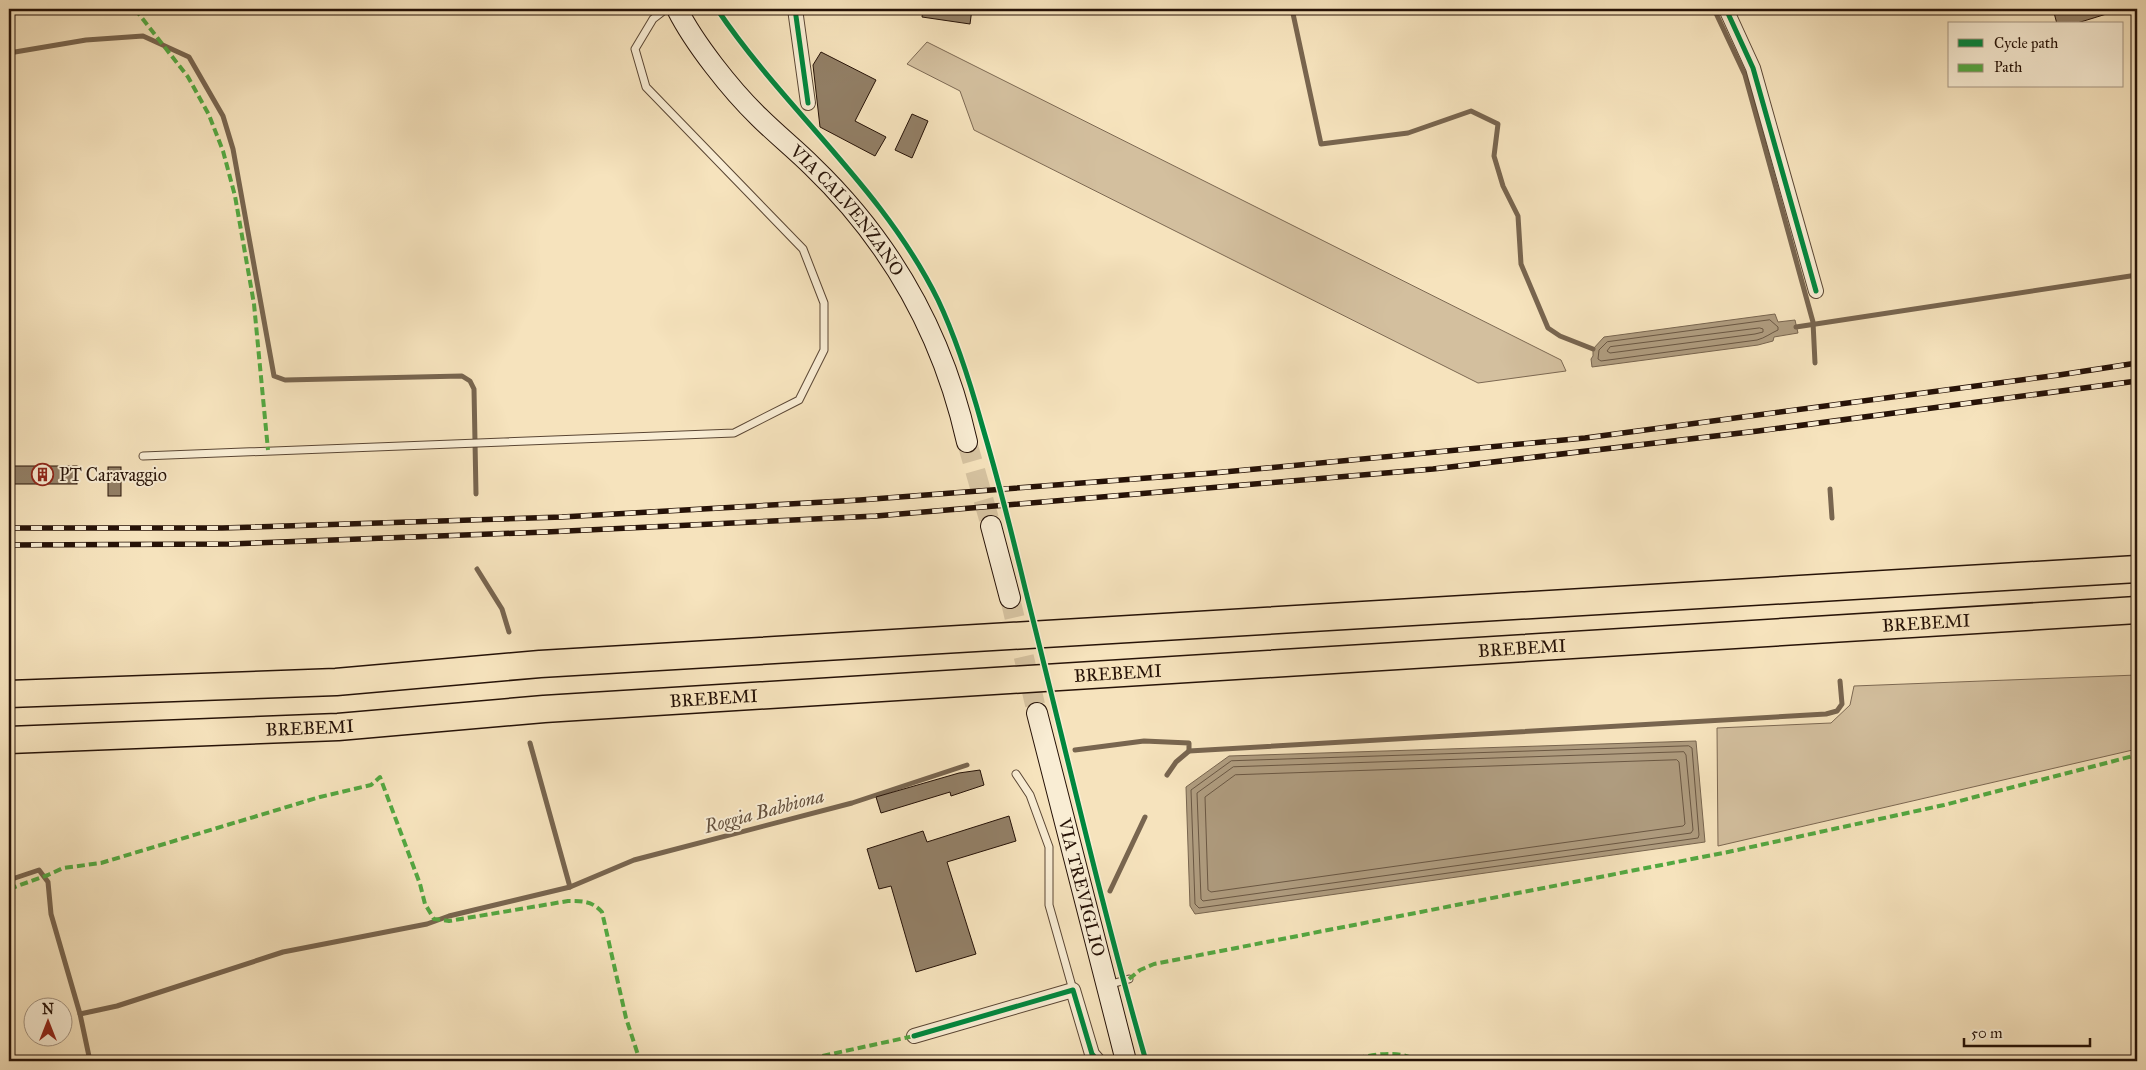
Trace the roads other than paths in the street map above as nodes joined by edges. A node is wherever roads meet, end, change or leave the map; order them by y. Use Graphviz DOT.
graph roads {
  1 [pos="666,9"];
  2 [pos="677,9"];
  3 [pos="795,9"];
  4 [pos="1726,9"];
  5 [pos="808,103"];
  6 [pos="1816,291"];
  7 [pos="967,442"];
  8 [pos="143,456"];
  9 [pos="991,526"];
  10 [pos="2137,569"];
  11 [pos="1010,598"];
  12 [pos="2137,610"];
  13 [pos="9,694"];
  14 [pos="1037,712"];
  15 [pos="9,740"];
  16 [pos="1016,774"];
  17 [pos="1130,979"];
  18 [pos="1106,986"];
  19 [pos="1073,990"];
  20 [pos="914,1036"];
  21 [pos="1098,1061"];
  22 [pos="1126,1061"];
  1 -- 8 [label="lane"];
  2 -- 7 [label="main road, VIA CALVENZANO"];
  3 -- 5 [label="street"];
  4 -- 6 [label="street"];
  9 -- 11 [label="main road"];
  10 -- 13 [label="highway"];
  12 -- 15 [label="highway, BREBEMI"];
  14 -- 18 [label="main road, VIA TREVIGLIO"];
  16 -- 19 [label="lane"];
  17 -- 18 [label="lane"];
  18 -- 22 [label="main road, VIA TREVIGLIO"];
  19 -- 20 [label="street"];
  19 -- 21 [label="street"];
}
